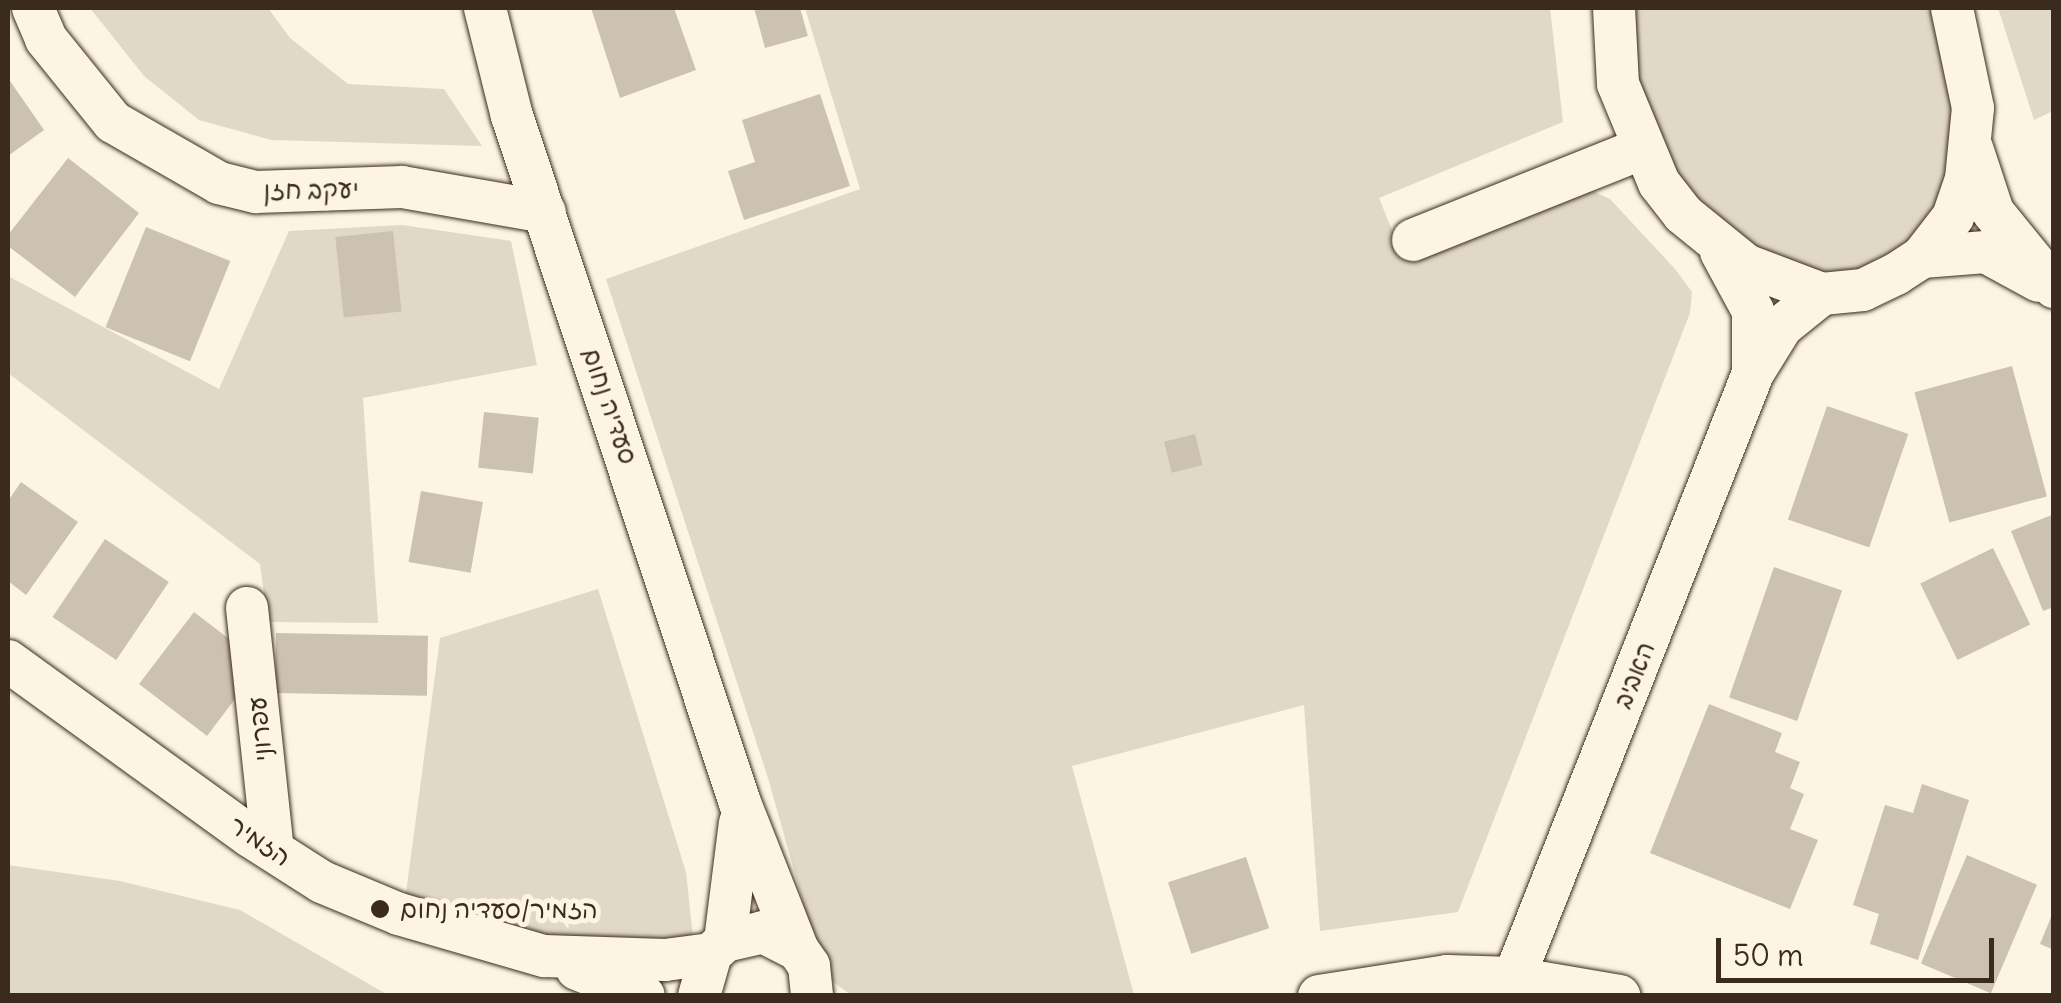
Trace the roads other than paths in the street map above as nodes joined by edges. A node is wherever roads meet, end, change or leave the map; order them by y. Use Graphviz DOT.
graph roads {
  1 [pos="33,8"];
  2 [pos="485,8"];
  3 [pos="1614,8"];
  4 [pos="1952,8"];
  5 [pos="1972,143"];
  6 [pos="1640,149"];
  7 [pos="545,212"];
  8 [pos="1413,240"];
  9 [pos="1716,244"];
  10 [pos="1922,257"];
  11 [pos="2054,287"];
  12 [pos="1822,294"];
  13 [pos="2054,297"];
  14 [pos="1753,372"];
  15 [pos="247,608"];
  16 [pos="8,661"];
  17 [pos="740,803"];
  18 [pos="273,850"];
  19 [pos="718,947"];
  20 [pos="544,956"];
  21 [pos="1514,978"];
  22 [pos="812,982"];
  23 [pos="644,996"];
  24 [pos="699,996"];
  25 [pos="1319,996"];
  26 [pos="1619,996"];
  1 -- 7 [label="street, יעקב חזן"];
  2 -- 7 [label="street, סעדיה נחום"];
  3 -- 6 [label="street"];
  4 -- 5 [label="street"];
  5 -- 10 [label="street"];
  5 -- 11 [label="street"];
  6 -- 8 [label="street"];
  6 -- 9 [label="street"];
  7 -- 17 [label="street, סעדיה נחום"];
  9 -- 12 [label="street"];
  9 -- 14 [label="street, האביב"];
  10 -- 12 [label="street"];
  10 -- 13 [label="street"];
  12 -- 14 [label="street, האביב"];
  14 -- 21 [label="street, האביב"];
  15 -- 18 [label="street, עפרוני"];
  16 -- 18 [label="street, הזמיר"];
  17 -- 19 [label="street, סעדיה נחום"];
  17 -- 22 [label="street, סעדיה נחום"];
  18 -- 20 [label="street, הזמיר"];
  19 -- 20 [label="street, הזמיר"];
  19 -- 22 [label="street, הזמיר"];
  19 -- 24 [label="street, סעדיה נחום"];
  20 -- 23 [label="street, הזמיר"];
  21 -- 25 [label="street"];
  21 -- 26 [label="street"];
}
